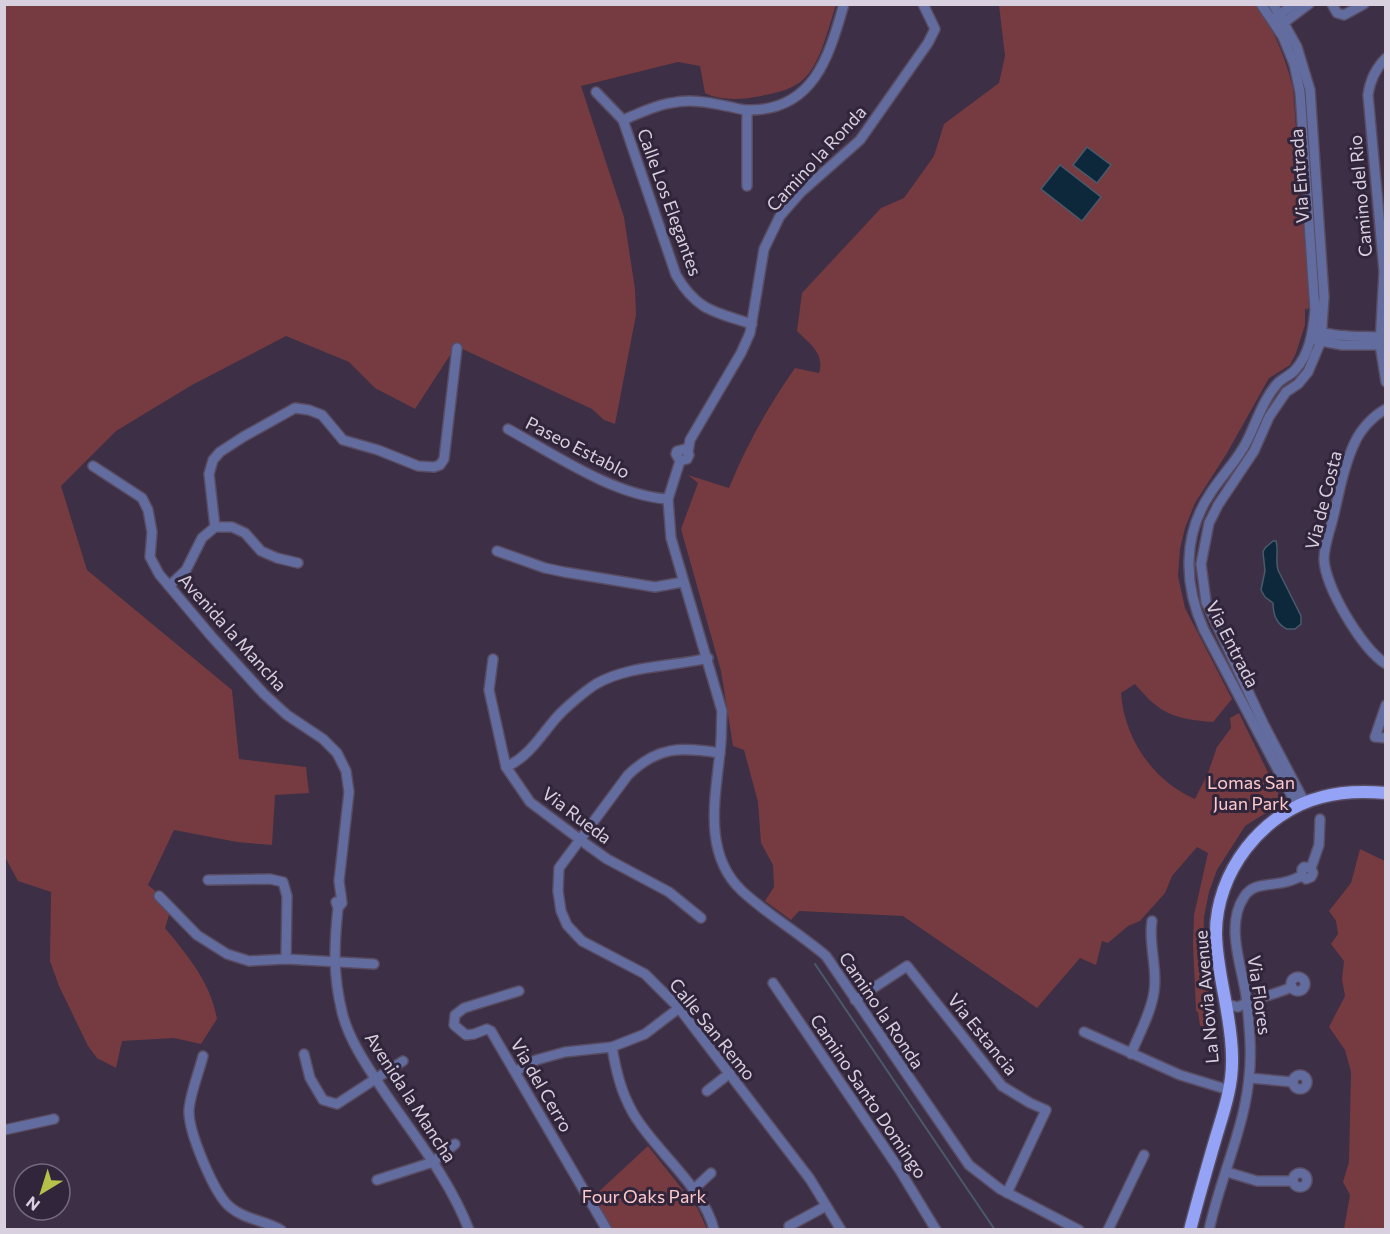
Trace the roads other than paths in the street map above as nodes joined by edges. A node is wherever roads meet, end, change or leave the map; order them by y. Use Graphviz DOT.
graph roads {
  1 [pos="844,4"];
  2 [pos="923,4"];
  3 [pos="1261,4"];
  4 [pos="1273,4"];
  5 [pos="1294,4"];
  6 [pos="1309,4"];
  7 [pos="1332,4"];
  8 [pos="1364,4"];
  9 [pos="1278,22"];
  10 [pos="1386,58"];
  11 [pos="596,92"];
  12 [pos="747,110"];
  13 [pos="623,120"];
  14 [pos="747,186"];
  15 [pos="1384,271"];
  16 [pos="752,324"];
  17 [pos="1317,335"];
  18 [pos="1380,341"];
  19 [pos="457,348"];
  20 [pos="1290,375"];
  21 [pos="1386,382"];
  22 [pos="1298,384"];
  23 [pos="1386,409"];
  24 [pos="508,429"];
  25 [pos="1251,429"];
  26 [pos="1262,434"];
  27 [pos="93,466"];
  28 [pos="668,499"];
  29 [pos="215,528"];
  30 [pos="497,551"];
  31 [pos="298,563"];
  32 [pos="683,582"];
  33 [pos="169,586"];
  34 [pos="708,658"];
  35 [pos="494,659"];
  36 [pos="1386,664"];
  37 [pos="1247,700"];
  38 [pos="1385,708"];
  39 [pos="1386,738"];
  40 [pos="720,753"];
  41 [pos="506,767"];
  42 [pos="1386,793"];
  43 [pos="1301,804"];
  44 [pos="1320,819"];
  45 [pos="580,840"];
  46 [pos="208,880"];
  47 [pos="159,896"];
  48 [pos="701,918"];
  49 [pos="1152,921"];
  50 [pos="286,959"];
  51 [pos="333,961"];
  52 [pos="374,964"];
  53 [pos="772,983"];
  54 [pos="1292,987"];
  55 [pos="519,991"];
  56 [pos="855,1000"];
  57 [pos="1246,1002"];
  58 [pos="1225,1004"];
  59 [pos="679,1008"];
  60 [pos="1084,1032"];
  61 [pos="612,1047"];
  62 [pos="304,1054"];
  63 [pos="1131,1054"];
  64 [pos="203,1056"];
  65 [pos="403,1061"];
  66 [pos="516,1071"];
  67 [pos="730,1073"];
  68 [pos="1249,1078"];
  69 [pos="376,1079"];
  70 [pos="1293,1082"];
  71 [pos="1229,1090"];
  72 [pos="707,1091"];
  73 [pos="54,1119"];
  74 [pos="4,1130"];
  75 [pos="455,1144"];
  76 [pos="1144,1155"];
  77 [pos="433,1162"];
  78 [pos="1227,1172"];
  79 [pos="711,1173"];
  80 [pos="377,1180"];
  81 [pos="1293,1180"];
  82 [pos="693,1190"];
  83 [pos="1007,1193"];
  84 [pos="826,1206"];
  85 [pos="789,1226"];
  86 [pos="281,1230"];
  87 [pos="469,1230"];
  88 [pos="607,1230"];
  89 [pos="714,1230"];
  90 [pos="841,1230"];
  91 [pos="936,1230"];
  92 [pos="1079,1230"];
  93 [pos="1108,1230"];
  94 [pos="1190,1230"];
  95 [pos="1209,1230"];
  1 -- 12 [label="street"];
  2 -- 16 [label="street, Camino la Ronda"];
  3 -- 9 [label="street, Via Entrada"];
  4 -- 9 [label="street, Via Entrada"];
  5 -- 9 [label="street"];
  6 -- 9 [label="street"];
  7 -- 8 [label="street"];
  9 -- 17 [label="street, Via Entrada"];
  10 -- 15 [label="street, Camino del Rio"];
  11 -- 13 [label="street"];
  12 -- 13 [label="street"];
  12 -- 14 [label="street"];
  13 -- 16 [label="street, Calle Los Elegantes"];
  15 -- 18 [label="street, Camino del Rio"];
  16 -- 28 [label="street, Camino la Ronda"];
  17 -- 18 [label="street"];
  17 -- 20 [label="street, Via Entrada"];
  17 -- 22 [label="street, Via Entrada"];
  18 -- 21 [label="street, Camino del Rio"];
  19 -- 29 [label="street"];
  20 -- 22 [label="street"];
  20 -- 25 [label="street, Via Entrada"];
  22 -- 26 [label="street, Via Entrada"];
  23 -- 36 [label="street, Via de Costa"];
  24 -- 28 [label="street, Paseo Establo"];
  25 -- 26 [label="street"];
  25 -- 37 [label="street, Via Entrada"];
  26 -- 37 [label="street, Via Entrada"];
  27 -- 33 [label="street, Avenida la Mancha"];
  28 -- 32 [label="street, Camino la Ronda"];
  29 -- 31 [label="street"];
  29 -- 33 [label="street"];
  30 -- 32 [label="street"];
  32 -- 34 [label="street, Camino la Ronda"];
  33 -- 51 [label="street, Avenida la Mancha"];
  34 -- 40 [label="street, Camino la Ronda"];
  34 -- 41 [label="street"];
  35 -- 41 [label="street, Via Rueda"];
  37 -- 43 [label="street, Via Entrada"];
  38 -- 39 [label="street"];
  40 -- 45 [label="street, Calle San Remo"];
  40 -- 56 [label="street, Camino la Ronda"];
  41 -- 45 [label="street, Via Rueda"];
  42 -- 43 [label="main road, La Novia Avenue"];
  43 -- 58 [label="main road, La Novia Avenue"];
  44 -- 57 [label="street, Via Flores"];
  45 -- 48 [label="street, Via Rueda"];
  45 -- 59 [label="street, Calle San Remo"];
  46 -- 50 [label="street"];
  47 -- 50 [label="street"];
  49 -- 63 [label="street"];
  50 -- 51 [label="street"];
  51 -- 52 [label="street"];
  51 -- 69 [label="street, Avenida la Mancha"];
  53 -- 91 [label="street, Camino Santo Domingo"];
  54 -- 57 [label="street"];
  55 -- 66 [label="street, Via del Cerro"];
  56 -- 83 [label="street, Camino la Ronda"];
  56 -- 83 [label="street, Via Estancia"];
  57 -- 58 [label="street"];
  57 -- 68 [label="street, Via Flores"];
  58 -- 71 [label="main road, La Novia Avenue"];
  59 -- 61 [label="street"];
  59 -- 67 [label="street, Calle San Remo"];
  60 -- 63 [label="street"];
  61 -- 66 [label="street"];
  61 -- 82 [label="street"];
  62 -- 69 [label="street"];
  63 -- 71 [label="street"];
  64 -- 86 [label="street"];
  65 -- 69 [label="street"];
  66 -- 88 [label="street, Via del Cerro"];
  67 -- 72 [label="street"];
  67 -- 84 [label="street, Calle San Remo"];
  68 -- 70 [label="street"];
  68 -- 78 [label="street, Via Flores"];
  69 -- 77 [label="street, Avenida la Mancha"];
  71 -- 94 [label="main road, La Novia Avenue"];
  73 -- 74 [label="street"];
  75 -- 77 [label="street"];
  76 -- 93 [label="street"];
  77 -- 80 [label="street"];
  77 -- 87 [label="street, Avenida la Mancha"];
  78 -- 81 [label="street"];
  78 -- 95 [label="street, Via Flores"];
  79 -- 82 [label="street"];
  82 -- 89 [label="street"];
  83 -- 92 [label="street, Camino la Ronda"];
  84 -- 85 [label="street"];
  84 -- 90 [label="street, Calle San Remo"];
}
